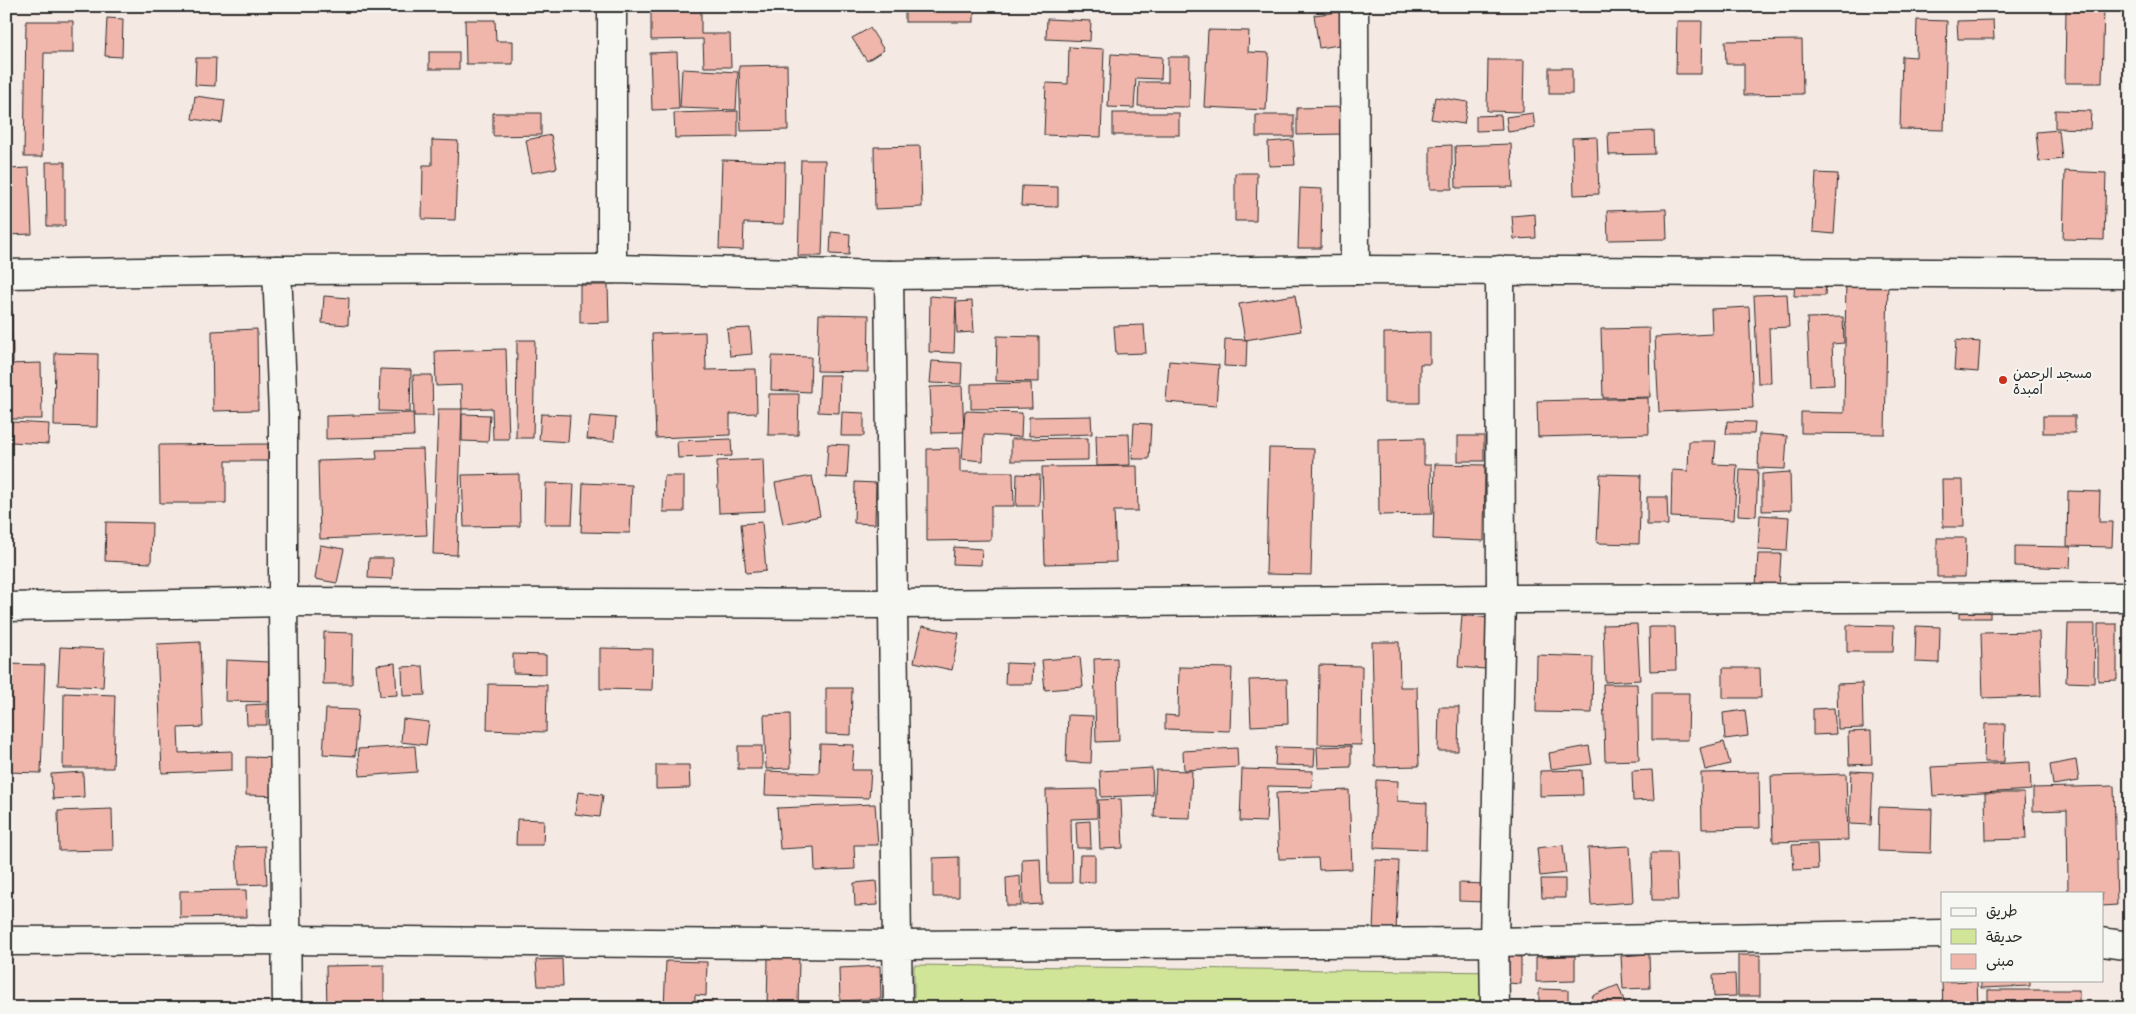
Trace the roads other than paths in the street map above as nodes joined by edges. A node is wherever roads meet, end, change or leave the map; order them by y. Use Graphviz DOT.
graph roads {
  1 [pos="612,6"];
  2 [pos="1354,6"];
  3 [pos="612,269"];
  4 [pos="277,270"];
  5 [pos="1355,270"];
  6 [pos="1500,270"];
  7 [pos="6,274"];
  8 [pos="2130,274"];
  9 [pos="889,275"];
  10 [pos="2130,597"];
  11 [pos="1501,599"];
  12 [pos="283,602"];
  13 [pos="892,604"];
  14 [pos="6,607"];
  15 [pos="1941,934"];
  16 [pos="286,940"];
  17 [pos="6,941"];
  18 [pos="1494,942"];
  19 [pos="2104,942"];
  20 [pos="897,945"];
  21 [pos="2130,946"];
  22 [pos="288,1008"];
  23 [pos="898,1008"];
  24 [pos="1495,1008"];
  1 -- 3 [label="street"];
  2 -- 5 [label="street"];
  3 -- 4 [label="street"];
  3 -- 9 [label="street"];
  4 -- 7 [label="street"];
  4 -- 12 [label="street"];
  5 -- 6 [label="street"];
  5 -- 9 [label="street"];
  6 -- 8 [label="street"];
  6 -- 11 [label="street"];
  9 -- 13 [label="street"];
  10 -- 11 [label="street"];
  11 -- 13 [label="street"];
  11 -- 18 [label="street"];
  12 -- 13 [label="street"];
  12 -- 14 [label="street"];
  12 -- 16 [label="street"];
  13 -- 20 [label="street"];
  15 -- 18 [label="street"];
  16 -- 17 [label="street"];
  16 -- 20 [label="street"];
  16 -- 22 [label="street"];
  18 -- 20 [label="street"];
  18 -- 24 [label="street"];
  19 -- 21 [label="street"];
  20 -- 23 [label="street"];
}
